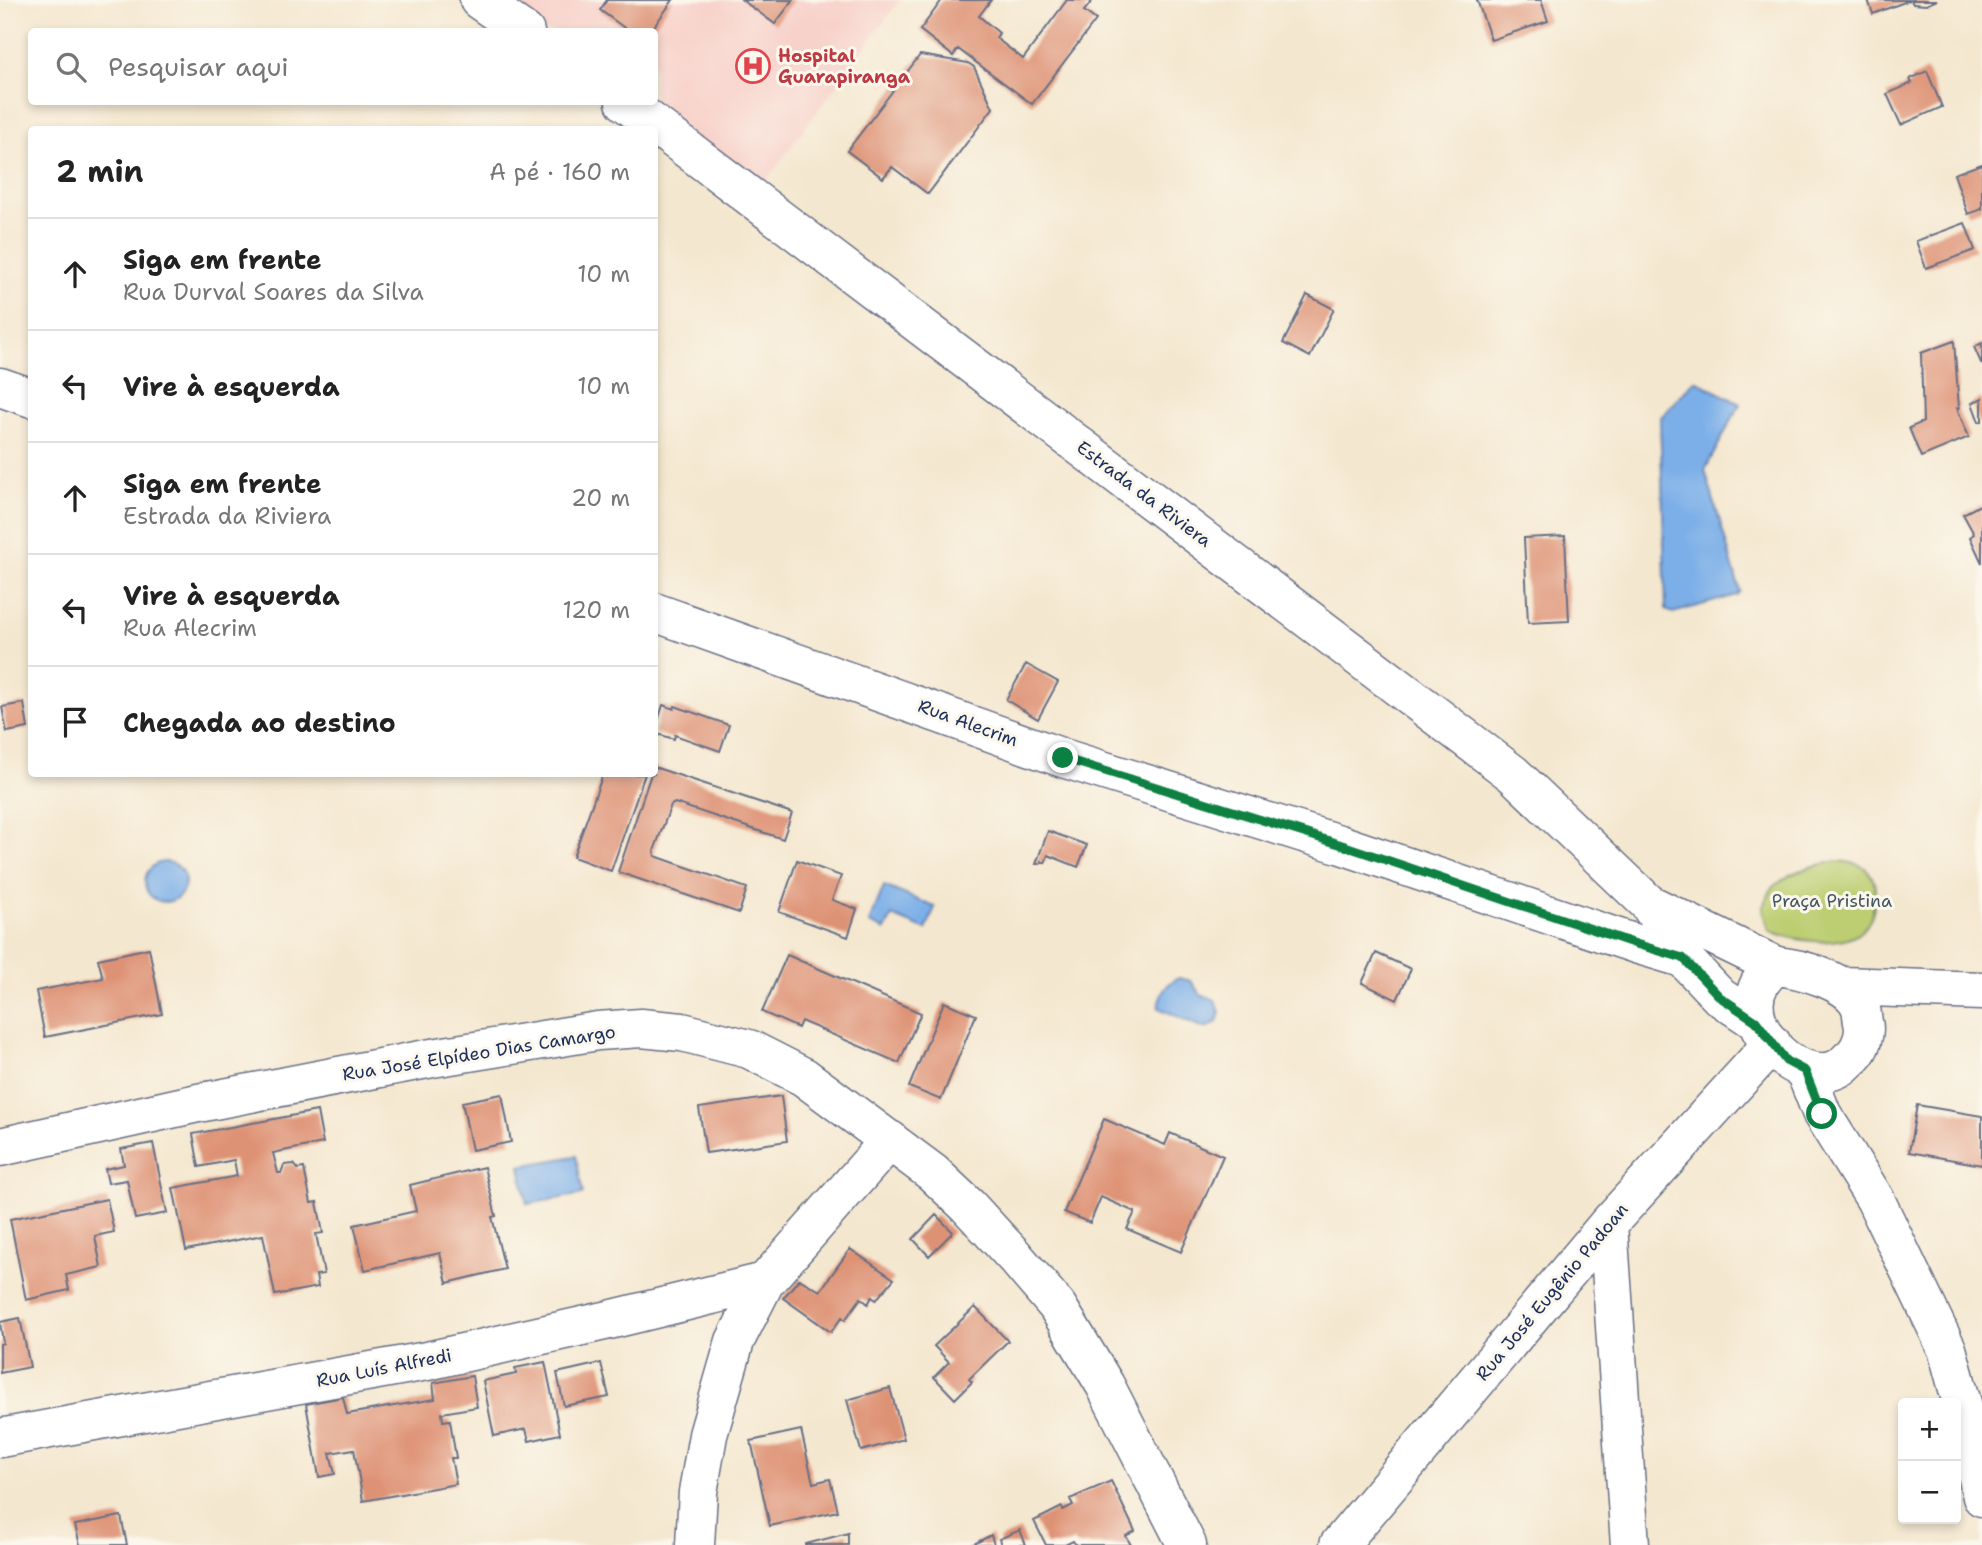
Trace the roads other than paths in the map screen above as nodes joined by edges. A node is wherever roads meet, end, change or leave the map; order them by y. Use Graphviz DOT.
graph roads {
  1 [pos="480,0"];
  2 [pos="519,28"];
  3 [pos="629,105"];
  4 [pos="657,126"];
  5 [pos="658,127"];
  6 [pos="0,387"];
  7 [pos="28,397"];
  8 [pos="658,613"];
  9 [pos="1649,904"];
  10 [pos="1683,958"];
  11 [pos="1776,966"];
  12 [pos="1842,986"];
  13 [pos="1933,989"];
  14 [pos="1982,990"];
  15 [pos="1865,1029"];
  16 [pos="1764,1033"];
  17 [pos="1823,1069"];
  18 [pos="890,1140"];
  19 [pos="0,1147"];
  20 [pos="1608,1224"];
  21 [pos="765,1282"];
  22 [pos="0,1438"];
  23 [pos="1982,1497"];
  24 [pos="695,1545"];
  25 [pos="1186,1545"];
  26 [pos="1339,1545"];
  27 [pos="1630,1545"];
  1 -- 2 [label="street"];
  3 -- 4 [label="street, Estrada da Riviera"];
  5 -- 9 [label="street, Estrada da Riviera"];
  6 -- 7 [label="street"];
  8 -- 10 [label="street, Rua Alecrim"];
  9 -- 10 [label="street, Estrada da Riviera"];
  9 -- 11 [label="street, Estrada da Riviera"];
  10 -- 16 [label="street, Estrada da Riviera"];
  11 -- 12 [label="street"];
  11 -- 16 [label="street"];
  12 -- 13 [label="street"];
  12 -- 15 [label="street"];
  13 -- 14 [label="street"];
  13 -- 15 [label="street"];
  15 -- 17 [label="street"];
  16 -- 17 [label="street"];
  16 -- 20 [label="street, Rua José Eugênio Padoan"];
  17 -- 23 [label="street"];
  18 -- 19 [label="street, Rua José Elpídeo Dias Camargo"];
  18 -- 21 [label="street"];
  18 -- 25 [label="street, Rua José Elpídeo Dias Camargo"];
  20 -- 26 [label="street, Rua José Eugênio Padoan"];
  20 -- 27 [label="street"];
  21 -- 22 [label="street, Rua Luís Alfredi"];
  21 -- 24 [label="street"];
}
